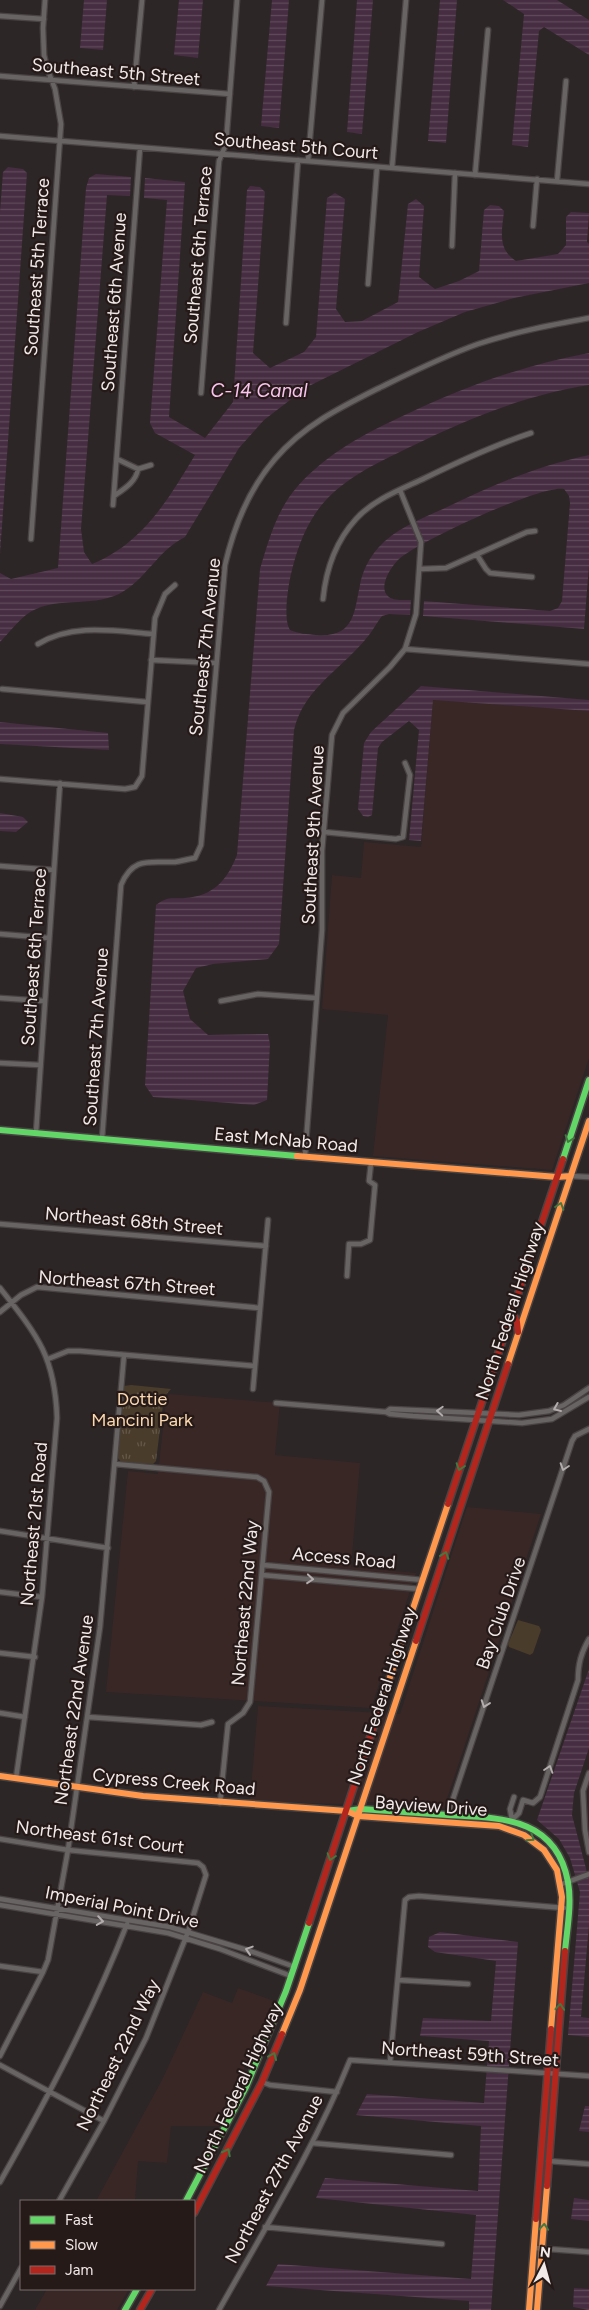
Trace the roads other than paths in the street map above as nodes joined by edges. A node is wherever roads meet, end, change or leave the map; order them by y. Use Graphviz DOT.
graph roads {
  1 [pos="45,0"];
  2 [pos="142,0"];
  3 [pos="237,0"];
  4 [pos="322,0"];
  5 [pos="406,0"];
  6 [pos="0,16"];
  7 [pos="44,19"];
  8 [pos="488,30"];
  9 [pos="0,76"];
  10 [pos="51,80"];
  11 [pos="566,81"];
  12 [pos="134,87"];
  13 [pos="230,94"];
  14 [pos="0,136"];
  15 [pos="60,141"];
  16 [pos="140,148"];
  17 [pos="222,154"];
  18 [pos="298,160"];
  19 [pos="308,161"];
  20 [pos="377,167"];
  21 [pos="392,168"];
  22 [pos="456,173"];
  23 [pos="475,174"];
  24 [pos="537,180"];
  25 [pos="557,181"];
  26 [pos="589,184"];
  27 [pos="533,226"];
  28 [pos="452,246"];
  29 [pos="368,284"];
  30 [pos="589,318"];
  31 [pos="286,323"];
  32 [pos="201,393"];
  33 [pos="531,433"];
  34 [pos="117,459"];
  35 [pos="151,465"];
  36 [pos="138,469"];
  37 [pos="400,490"];
  38 [pos="114,496"];
  39 [pos="113,505"];
  40 [pos="535,531"];
  41 [pos="31,539"];
  42 [pos="478,554"];
  43 [pos="420,569"];
  44 [pos="532,577"];
  45 [pos="175,585"];
  46 [pos="323,599"];
  47 [pos="153,634"];
  48 [pos="38,644"];
  49 [pos="405,649"];
  50 [pos="151,660"];
  51 [pos="215,664"];
  52 [pos="589,664"];
  53 [pos="2,689"];
  54 [pos="147,702"];
  55 [pos="405,763"];
  56 [pos="0,779"];
  57 [pos="60,783"];
  58 [pos="324,832"];
  59 [pos="0,866"];
  60 [pos="54,870"];
  61 [pos="0,934"];
  62 [pos="49,938"];
  63 [pos="0,998"];
  64 [pos="316,998"];
  65 [pos="221,1001"];
  66 [pos="44,1002"];
  67 [pos="0,1062"];
  68 [pos="40,1065"];
  69 [pos="589,1080"];
  70 [pos="589,1121"];
  71 [pos="0,1130"];
  72 [pos="36,1133"];
  73 [pos="102,1139"];
  74 [pos="305,1156"];
  75 [pos="371,1163"];
  76 [pos="570,1176"];
  77 [pos="557,1177"];
  78 [pos="589,1177"];
  79 [pos="268,1220"];
  80 [pos="0,1224"];
  81 [pos="266,1246"];
  82 [pos="347,1276"];
  83 [pos="0,1288"];
  84 [pos="519,1291"];
  85 [pos="12,1303"];
  86 [pos="260,1308"];
  87 [pos="0,1312"];
  88 [pos="512,1312"];
  89 [pos="525,1313"];
  90 [pos="518,1335"];
  91 [pos="124,1355"];
  92 [pos="48,1358"];
  93 [pos="255,1366"];
  94 [pos="589,1388"];
  95 [pos="253,1389"];
  96 [pos="589,1397"];
  97 [pos="276,1403"];
  98 [pos="386,1412"];
  99 [pos="478,1413"];
  100 [pos="492,1414"];
  101 [pos="475,1420"];
  102 [pos="489,1421"];
  103 [pos="589,1429"];
  104 [pos="115,1464"];
  105 [pos="0,1531"];
  106 [pos="47,1538"];
  107 [pos="108,1548"];
  108 [pos="263,1565"];
  109 [pos="426,1571"];
  110 [pos="262,1575"];
  111 [pos="423,1580"];
  112 [pos="434,1587"];
  113 [pos="420,1589"];
  114 [pos="0,1592"];
  115 [pos="42,1597"];
  116 [pos="430,1601"];
  117 [pos="589,1639"];
  118 [pos="0,1653"];
  119 [pos="34,1657"];
  120 [pos="390,1681"];
  121 [pos="397,1699"];
  122 [pos="0,1713"];
  123 [pos="88,1716"];
  124 [pos="25,1717"];
  125 [pos="212,1722"];
  126 [pos="589,1773"];
  127 [pos="0,1776"];
  128 [pos="16,1778"];
  129 [pos="76,1788"];
  130 [pos="514,1797"];
  131 [pos="220,1803"];
  132 [pos="361,1809"];
  133 [pos="347,1811"];
  134 [pos="448,1814"];
  135 [pos="358,1816"];
  136 [pos="512,1820"];
  137 [pos="508,1828"];
  138 [pos="0,1839"];
  139 [pos="68,1850"];
  140 [pos="589,1852"];
  141 [pos="198,1863"];
  142 [pos="589,1874"];
  143 [pos="572,1882"];
  144 [pos="562,1884"];
  145 [pos="0,1899"];
  146 [pos="0,1905"];
  147 [pos="58,1908"];
  148 [pos="560,1908"];
  149 [pos="568,1909"];
  150 [pos="56,1914"];
  151 [pos="129,1919"];
  152 [pos="127,1925"];
  153 [pos="187,1935"];
  154 [pos="561,1946"];
  155 [pos="263,1955"];
  156 [pos="258,1965"];
  157 [pos="0,1966"];
  158 [pos="295,1966"];
  159 [pos="43,1972"];
  160 [pos="292,1976"];
  161 [pos="398,1980"];
  162 [pos="468,1984"];
  163 [pos="300,1990"];
  164 [pos="555,2032"];
  165 [pos="0,2056"];
  166 [pos="258,2060"];
  167 [pos="350,2060"];
  168 [pos="390,2062"];
  169 [pos="0,2065"];
  170 [pos="548,2072"];
  171 [pos="556,2073"];
  172 [pos="589,2076"];
  173 [pos="262,2082"];
  174 [pos="337,2092"];
  175 [pos="50,2093"];
  176 [pos="234,2111"];
  177 [pos="545,2114"];
  178 [pos="552,2115"];
  179 [pos="104,2121"];
  180 [pos="237,2132"];
  181 [pos="312,2143"];
  182 [pos="451,2155"];
  183 [pos="541,2161"];
  184 [pos="549,2161"];
  185 [pos="589,2164"];
  186 [pos="0,2182"];
  187 [pos="538,2199"];
  188 [pos="60,2200"];
  189 [pos="187,2200"];
  190 [pos="546,2200"];
  191 [pos="195,2211"];
  192 [pos="265,2227"];
  193 [pos="442,2244"];
  194 [pos="535,2248"];
  195 [pos="542,2248"];
  196 [pos="589,2252"];
  197 [pos="20,2270"];
  198 [pos="136,2290"];
  199 [pos="151,2290"];
  200 [pos="535,2290"];
  201 [pos="133,2297"];
  202 [pos="0,2306"];
  203 [pos="125,2310"];
  204 [pos="132,2310"];
  205 [pos="140,2310"];
  206 [pos="219,2310"];
  207 [pos="530,2310"];
  208 [pos="537,2310"];
  1 -- 7 [label="street, Southeast 5th Terrace"];
  2 -- 12 [label="street"];
  3 -- 13 [label="street, Southeast 6th Terrace"];
  4 -- 19 [label="street"];
  5 -- 21 [label="street"];
  6 -- 7 [label="street"];
  7 -- 10 [label="street, Southeast 5th Terrace"];
  8 -- 23 [label="street"];
  9 -- 10 [label="street, Southeast 5th Street"];
  10 -- 12 [label="street, Southeast 5th Street"];
  10 -- 15 [label="street, Southeast 5th Terrace"];
  11 -- 25 [label="street"];
  12 -- 13 [label="street, Southeast 5th Street"];
  13 -- 17 [label="street, Southeast 6th Terrace"];
  14 -- 15 [label="street, Southeast 5th Court"];
  15 -- 16 [label="street, Southeast 5th Court"];
  15 -- 41 [label="street, Southeast 5th Terrace"];
  16 -- 17 [label="street, Southeast 5th Court"];
  16 -- 34 [label="street, Southeast 6th Avenue"];
  17 -- 18 [label="street, Southeast 5th Court"];
  17 -- 32 [label="street, Southeast 6th Terrace"];
  18 -- 19 [label="street, Southeast 5th Court"];
  18 -- 31 [label="street"];
  19 -- 20 [label="street, Southeast 5th Court"];
  20 -- 21 [label="street, Southeast 5th Court"];
  20 -- 29 [label="street"];
  21 -- 22 [label="street, Southeast 5th Court"];
  22 -- 23 [label="street, Southeast 5th Court"];
  22 -- 28 [label="street"];
  23 -- 24 [label="street, Southeast 5th Court"];
  24 -- 25 [label="street, Southeast 5th Court"];
  24 -- 27 [label="street"];
  25 -- 26 [label="street, Southeast 5th Court"];
  30 -- 51 [label="street, Southeast 7th Avenue"];
  33 -- 37 [label="street"];
  34 -- 36 [label="street"];
  34 -- 38 [label="street, Southeast 6th Avenue"];
  35 -- 36 [label="street"];
  36 -- 38 [label="street"];
  37 -- 43 [label="street, Southeast 9th Avenue"];
  37 -- 46 [label="street"];
  38 -- 39 [label="street, Southeast 6th Avenue"];
  40 -- 42 [label="street"];
  42 -- 43 [label="street"];
  42 -- 44 [label="street"];
  43 -- 49 [label="street, Southeast 9th Avenue"];
  45 -- 47 [label="street"];
  47 -- 48 [label="street"];
  47 -- 50 [label="street"];
  49 -- 52 [label="street"];
  49 -- 58 [label="street, Southeast 9th Avenue"];
  50 -- 51 [label="street"];
  50 -- 54 [label="street"];
  51 -- 73 [label="street, Southeast 7th Avenue"];
  53 -- 54 [label="street"];
  54 -- 57 [label="street"];
  55 -- 58 [label="street"];
  56 -- 57 [label="street"];
  57 -- 60 [label="street, Southeast 6th Terrace"];
  58 -- 64 [label="street, Southeast 9th Avenue"];
  59 -- 60 [label="street"];
  60 -- 62 [label="street, Southeast 6th Terrace"];
  61 -- 62 [label="street"];
  62 -- 66 [label="street, Southeast 6th Terrace"];
  63 -- 66 [label="street"];
  64 -- 65 [label="street"];
  64 -- 74 [label="street, Southeast 9th Avenue"];
  66 -- 68 [label="street, Southeast 6th Terrace"];
  67 -- 68 [label="street"];
  68 -- 72 [label="street, Southeast 6th Terrace"];
  69 -- 77 [label="main road, North Federal Highway, one-way"];
  70 -- 76 [label="main road, North Federal Highway"];
  71 -- 72 [label="main road, East McNab Road"];
  72 -- 73 [label="main road, East McNab Road"];
  73 -- 74 [label="main road, East McNab Road"];
  74 -- 75 [label="main road, East McNab Road"];
  75 -- 77 [label="main road, East McNab Road"];
  75 -- 82 [label="street"];
  76 -- 77 [label="main road, East McNab Road"];
  76 -- 78 [label="street"];
  89 -- 76 [label="main road, North Federal Highway, one-way"];
  77 -- 84 [label="main road, North Federal Highway"];
  79 -- 81 [label="street"];
  80 -- 81 [label="street, Northeast 68th Street"];
  81 -- 86 [label="street"];
  83 -- 85 [label="street, Northeast 21st Road"];
  84 -- 88 [label="main road, North Federal Highway"];
  84 -- 89 [label="main road"];
  85 -- 86 [label="street, Northeast 67th Street"];
  85 -- 87 [label="street, Northeast 67th Street"];
  85 -- 92 [label="street, Northeast 21st Road"];
  86 -- 93 [label="street"];
  88 -- 90 [label="main road"];
  88 -- 99 [label="main road, North Federal Highway"];
  89 -- 90 [label="main road, North Federal Highway"];
  90 -- 100 [label="main road, North Federal Highway"];
  91 -- 92 [label="street"];
  91 -- 93 [label="street"];
  91 -- 104 [label="street, Northeast 22nd Avenue"];
  92 -- 106 [label="street, Northeast 21st Road"];
  93 -- 95 [label="street"];
  94 -- 100 [label="street, one-way"];
  96 -- 102 [label="street"];
  97 -- 98 [label="street"];
  99 -- 98 [label="street, one-way"];
  98 -- 101 [label="street"];
  99 -- 100 [label="street"];
  99 -- 101 [label="main road, North Federal Highway"];
  100 -- 102 [label="main road, North Federal Highway"];
  101 -- 102 [label="street"];
  101 -- 109 [label="main road, North Federal Highway, one-way"];
  112 -- 102 [label="main road, North Federal Highway, one-way"];
  103 -- 134 [label="street, Bay Club Drive, one-way"];
  104 -- 107 [label="street, Northeast 22nd Avenue"];
  104 -- 108 [label="street, Northeast 22nd Way"];
  105 -- 106 [label="street"];
  106 -- 107 [label="street"];
  106 -- 115 [label="street, Northeast 21st Road"];
  107 -- 123 [label="street, Northeast 22nd Avenue"];
  108 -- 110 [label="street, Northeast 22nd Way"];
  108 -- 111 [label="street, Access Road"];
  109 -- 111 [label="main road, North Federal Highway"];
  109 -- 112 [label="main road"];
  110 -- 113 [label="street, Access Road, one-way"];
  110 -- 131 [label="street, Northeast 22nd Way"];
  111 -- 113 [label="main road, North Federal Highway"];
  111 -- 116 [label="main road"];
  112 -- 116 [label="main road, North Federal Highway"];
  113 -- 120 [label="main road, North Federal Highway"];
  114 -- 115 [label="street"];
  115 -- 119 [label="street, Northeast 21st Road"];
  116 -- 121 [label="main road, North Federal Highway"];
  136 -- 117 [label="street, one-way"];
  118 -- 119 [label="street"];
  119 -- 124 [label="street, Northeast 21st Road"];
  120 -- 121 [label="main road"];
  120 -- 133 [label="main road, North Federal Highway"];
  121 -- 132 [label="main road, North Federal Highway"];
  122 -- 124 [label="street"];
  123 -- 125 [label="street"];
  123 -- 129 [label="street, Northeast 22nd Avenue"];
  124 -- 128 [label="street, Northeast 21st Road"];
  126 -- 140 [label="street"];
  127 -- 128 [label="main road, Cypress Creek Road"];
  128 -- 129 [label="main road, Cypress Creek Road"];
  129 -- 131 [label="main road, Cypress Creek Road"];
  129 -- 139 [label="street, Northeast 22nd Avenue"];
  130 -- 136 [label="street"];
  131 -- 133 [label="main road, Cypress Creek Road"];
  132 -- 133 [label="main road, Bayview Drive"];
  132 -- 134 [label="main road, Bayview Drive"];
  132 -- 135 [label="main road, North Federal Highway"];
  133 -- 135 [label="main road, Bayview Drive"];
  133 -- 158 [label="main road, North Federal Highway, one-way"];
  134 -- 136 [label="main road, Bayview Drive"];
  135 -- 137 [label="main road, Bayview Drive"];
  135 -- 163 [label="main road, North Federal Highway"];
  136 -- 137 [label="street"];
  136 -- 143 [label="main road, Bayview Drive"];
  137 -- 144 [label="main road, Bayview Drive, one-way"];
  138 -- 139 [label="street, Northeast 61st Court"];
  139 -- 141 [label="street, Northeast 61st Court"];
  139 -- 147 [label="street, Northeast 22nd Avenue"];
  141 -- 153 [label="street, Northeast 22nd Way"];
  142 -- 143 [label="street"];
  143 -- 144 [label="street"];
  143 -- 149 [label="main road, Bayview Drive"];
  144 -- 148 [label="main road, Bayview Drive"];
  145 -- 147 [label="street, Imperial Point Drive"];
  146 -- 150 [label="street, Imperial Point Drive"];
  147 -- 150 [label="street, Northeast 22nd Avenue"];
  147 -- 151 [label="street, Imperial Point Drive"];
  148 -- 149 [label="street"];
  148 -- 154 [label="main road, Bayview Drive"];
  148 -- 161 [label="street"];
  149 -- 154 [label="main road, Bayview Drive"];
  150 -- 152 [label="street, Imperial Point Drive, one-way"];
  150 -- 159 [label="street, Northeast 22nd Avenue"];
  151 -- 152 [label="street"];
  151 -- 153 [label="street, Imperial Point Drive"];
  152 -- 153 [label="street, Imperial Point Drive"];
  152 -- 175 [label="street"];
  155 -- 153 [label="street, Imperial Point Drive, one-way"];
  153 -- 156 [label="street, Imperial Point Drive"];
  153 -- 179 [label="street, Northeast 22nd Way"];
  154 -- 164 [label="main road, Bayview Drive"];
  155 -- 156 [label="street"];
  155 -- 158 [label="street, Imperial Point Drive"];
  156 -- 160 [label="street, Imperial Point Drive"];
  157 -- 159 [label="street"];
  158 -- 160 [label="main road, North Federal Highway"];
  158 -- 163 [label="main road"];
  159 -- 165 [label="street, Northeast 22nd Avenue"];
  160 -- 166 [label="main road, North Federal Highway"];
  161 -- 162 [label="street"];
  161 -- 168 [label="street"];
  173 -- 163 [label="main road, North Federal Highway, one-way"];
  164 -- 170 [label="main road, Bayview Drive"];
  164 -- 171 [label="main road, Bayview Drive"];
  166 -- 173 [label="main road"];
  166 -- 176 [label="main road, North Federal Highway"];
  167 -- 168 [label="street, Northeast 59th Street"];
  167 -- 174 [label="street, Northeast 27th Avenue"];
  168 -- 170 [label="street, Northeast 59th Street"];
  169 -- 175 [label="street"];
  170 -- 171 [label="street, Northeast 59th Street"];
  170 -- 177 [label="main road, Bayview Drive"];
  171 -- 172 [label="street, Northeast 59th Street"];
  171 -- 178 [label="main road, Bayview Drive"];
  173 -- 174 [label="street"];
  173 -- 180 [label="main road, North Federal Highway"];
  174 -- 181 [label="street, Northeast 27th Avenue"];
  175 -- 179 [label="street"];
  175 -- 186 [label="street"];
  176 -- 180 [label="main road"];
  176 -- 189 [label="main road, North Federal Highway"];
  177 -- 178 [label="main road"];
  177 -- 183 [label="main road, Bayview Drive"];
  178 -- 184 [label="main road, Bayview Drive"];
  179 -- 188 [label="street, Northeast 22nd Way"];
  191 -- 180 [label="main road, North Federal Highway, one-way"];
  181 -- 182 [label="street"];
  181 -- 192 [label="street, Northeast 27th Avenue"];
  183 -- 184 [label="street"];
  183 -- 187 [label="main road, Bayview Drive"];
  184 -- 185 [label="street"];
  184 -- 190 [label="main road, Bayview Drive"];
  187 -- 190 [label="main road"];
  187 -- 194 [label="main road, Bayview Drive"];
  195 -- 190 [label="main road, Bayview Drive, one-way"];
  192 -- 193 [label="street"];
  192 -- 206 [label="street, Northeast 27th Avenue"];
  194 -- 195 [label="street"];
  194 -- 200 [label="main road, Bayview Drive"];
  195 -- 196 [label="street"];
  195 -- 200 [label="main road, Bayview Drive"];
  197 -- 202 [label="street"];
  198 -- 201 [label="main road"];
  199 -- 205 [label="main road"];
  200 -- 207 [label="main road, Bayview Drive"];
  200 -- 208 [label="main road, Bayview Drive"];
  201 -- 203 [label="main road"];
  201 -- 204 [label="main road"];
}
